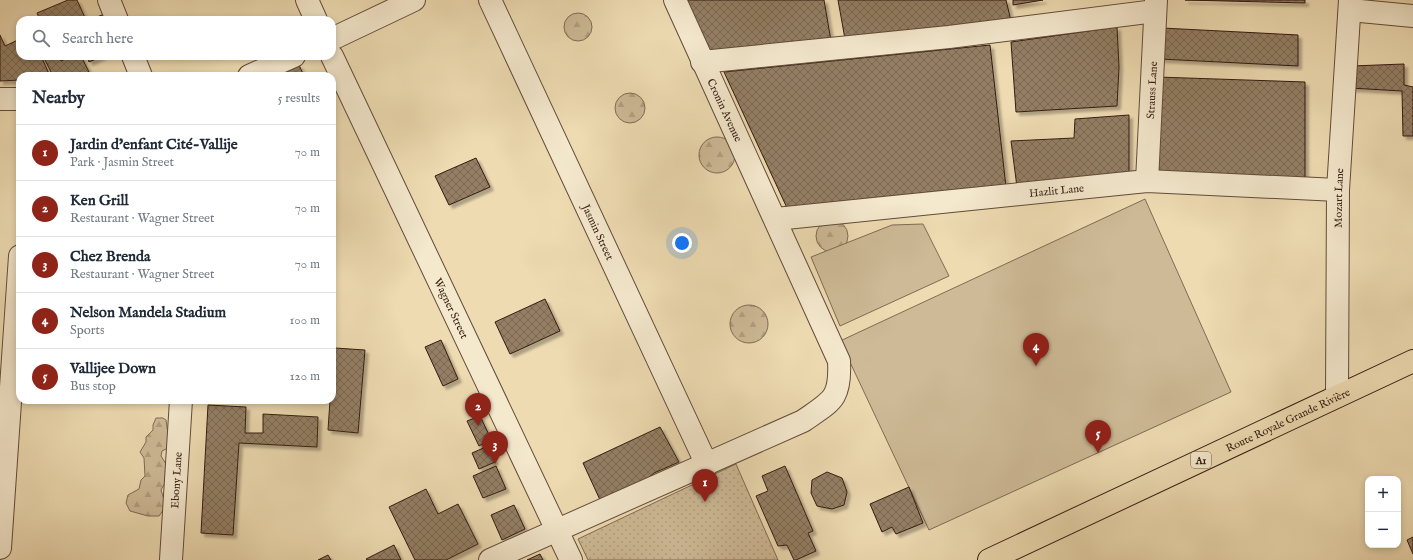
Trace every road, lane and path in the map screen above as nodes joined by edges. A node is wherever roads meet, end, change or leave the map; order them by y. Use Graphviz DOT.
graph roads {
  1 [pos="109,0"];
  2 [pos="307,0"];
  3 [pos="414,0"];
  4 [pos="490,0"];
  5 [pos="675,0"];
  6 [pos="1350,5"];
  7 [pos="1155,6"];
  8 [pos="115,16"];
  9 [pos="314,16"];
  10 [pos="1413,16"];
  11 [pos="336,37"];
  12 [pos="135,60"];
  13 [pos="285,60"];
  14 [pos="334,60"];
  15 [pos="702,62"];
  16 [pos="139,72"];
  17 [pos="258,72"];
  18 [pos="0,99"];
  19 [pos="16,99"];
  20 [pos="1147,181"];
  21 [pos="1338,190"];
  22 [pos="776,218"];
  23 [pos="16,314"];
  24 [pos="1413,362"];
  25 [pos="1337,396"];
  26 [pos="181,404"];
  27 [pos="707,465"];
  28 [pos="558,530"];
  29 [pos="0,548"];
  30 [pos="171,560"];
  31 [pos="490,560"];
  32 [pos="571,560"];
  33 [pos="989,560"];
  1 -- 8 [label="street"];
  2 -- 9 [label="street"];
  3 -- 11 [label="street"];
  4 -- 27 [label="street, Jasmin Street"];
  5 -- 15 [label="street, Cronin Avenue"];
  6 -- 10 [label="street"];
  6 -- 21 [label="street, Mozart Lane"];
  7 -- 15 [label="street"];
  7 -- 20 [label="street, Strauss Lane"];
  12 -- 16 [label="street"];
  13 -- 17 [label="street"];
  14 -- 28 [label="street, Wagner Street"];
  15 -- 22 [label="street, Cronin Avenue"];
  18 -- 19 [label="street"];
  20 -- 21 [label="street, Hazlit Lane"];
  20 -- 22 [label="street, Hazlit Lane"];
  21 -- 25 [label="street, Mozart Lane"];
  22 -- 27 [label="street, Cronin Avenue"];
  23 -- 29 [label="street"];
  24 -- 25 [label="main road, Route Royale Grande Rivière / A1"];
  25 -- 33 [label="main road, Route Royale Grande Rivière / A1"];
  26 -- 30 [label="street, Ebony Lane"];
  27 -- 28 [label="street, Cronin Avenue"];
  28 -- 31 [label="street, Cronin Avenue"];
  28 -- 32 [label="street, Wagner Street"];
}
